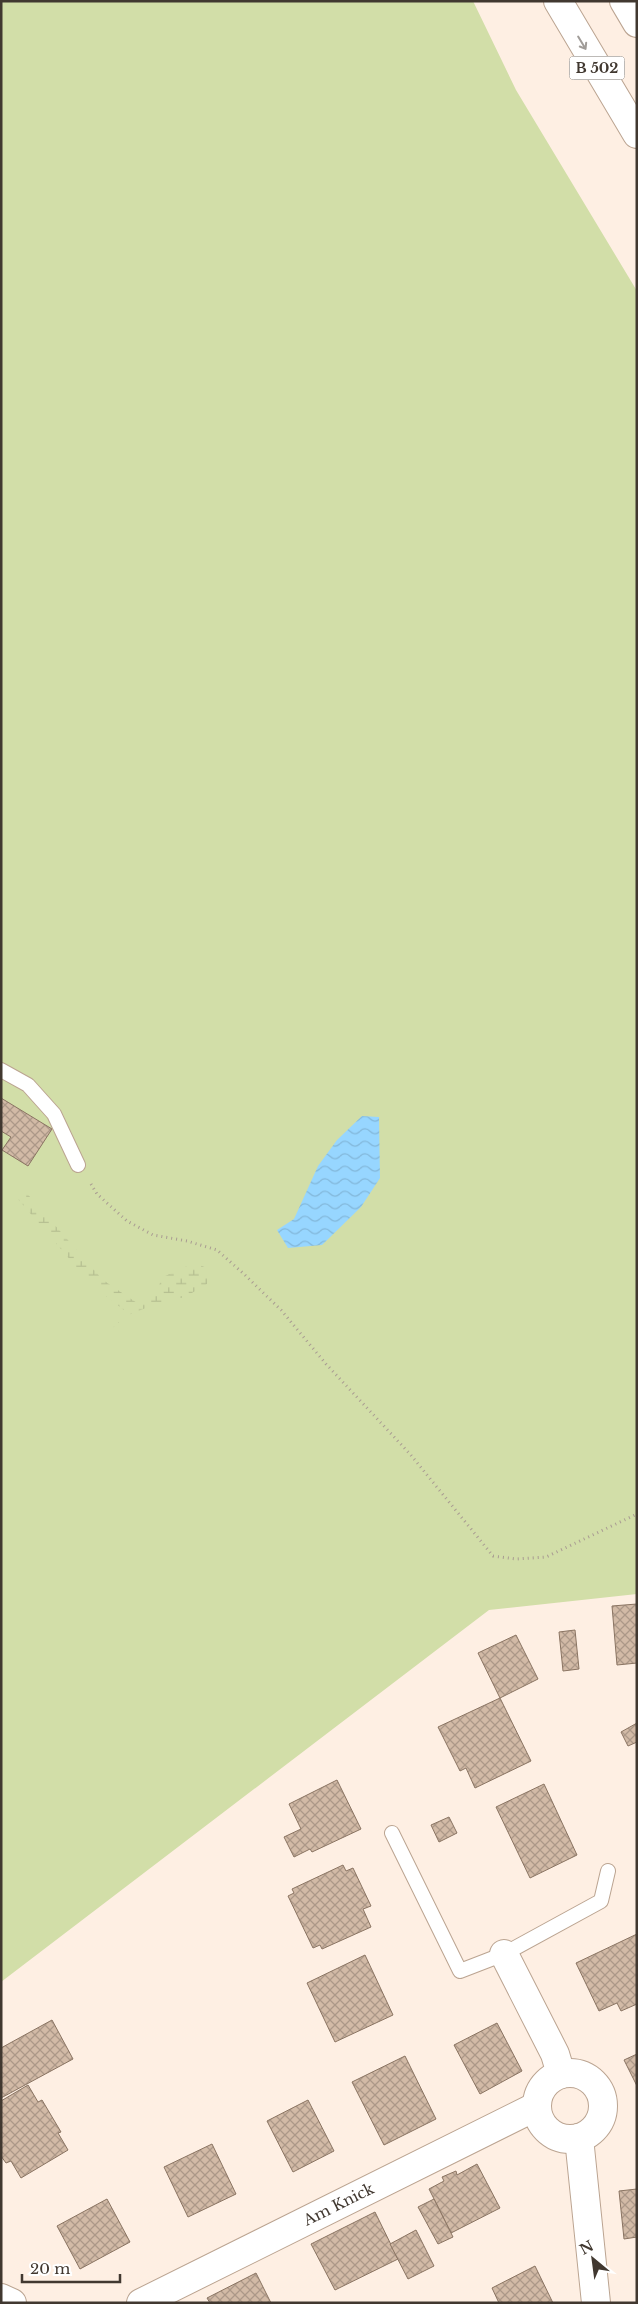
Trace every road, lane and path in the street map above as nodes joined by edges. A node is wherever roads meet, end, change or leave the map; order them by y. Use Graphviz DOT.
graph roads {
  1 [pos="558,1"];
  2 [pos="624,1"];
  3 [pos="637,24"];
  4 [pos="637,134"];
  5 [pos="1,1070"];
  6 [pos="78,1165"];
  7 [pos="637,1514"];
  8 [pos="392,1833"];
  9 [pos="608,1871"];
  10 [pos="504,1954"];
  11 [pos="561,2074"];
  12 [pos="537,2106"];
  13 [pos="579,2138"];
  14 [pos="1,2298"];
  15 [pos="12,2303"];
  16 [pos="141,2303"];
  17 [pos="596,2303"];
  1 -- 4 [label="main road, B 502, one-way"];
  2 -- 3 [label="main road"];
  5 -- 6 [label="lane"];
  6 -- 7 [label="path"];
  8 -- 10 [label="lane"];
  9 -- 10 [label="lane"];
  10 -- 11 [label="main road"];
  11 -- 12 [label="main road"];
  11 -- 13 [label="main road"];
  12 -- 13 [label="main road"];
  12 -- 16 [label="main road, Am Knick"];
  13 -- 17 [label="main road"];
  14 -- 15 [label="main road"];
}
